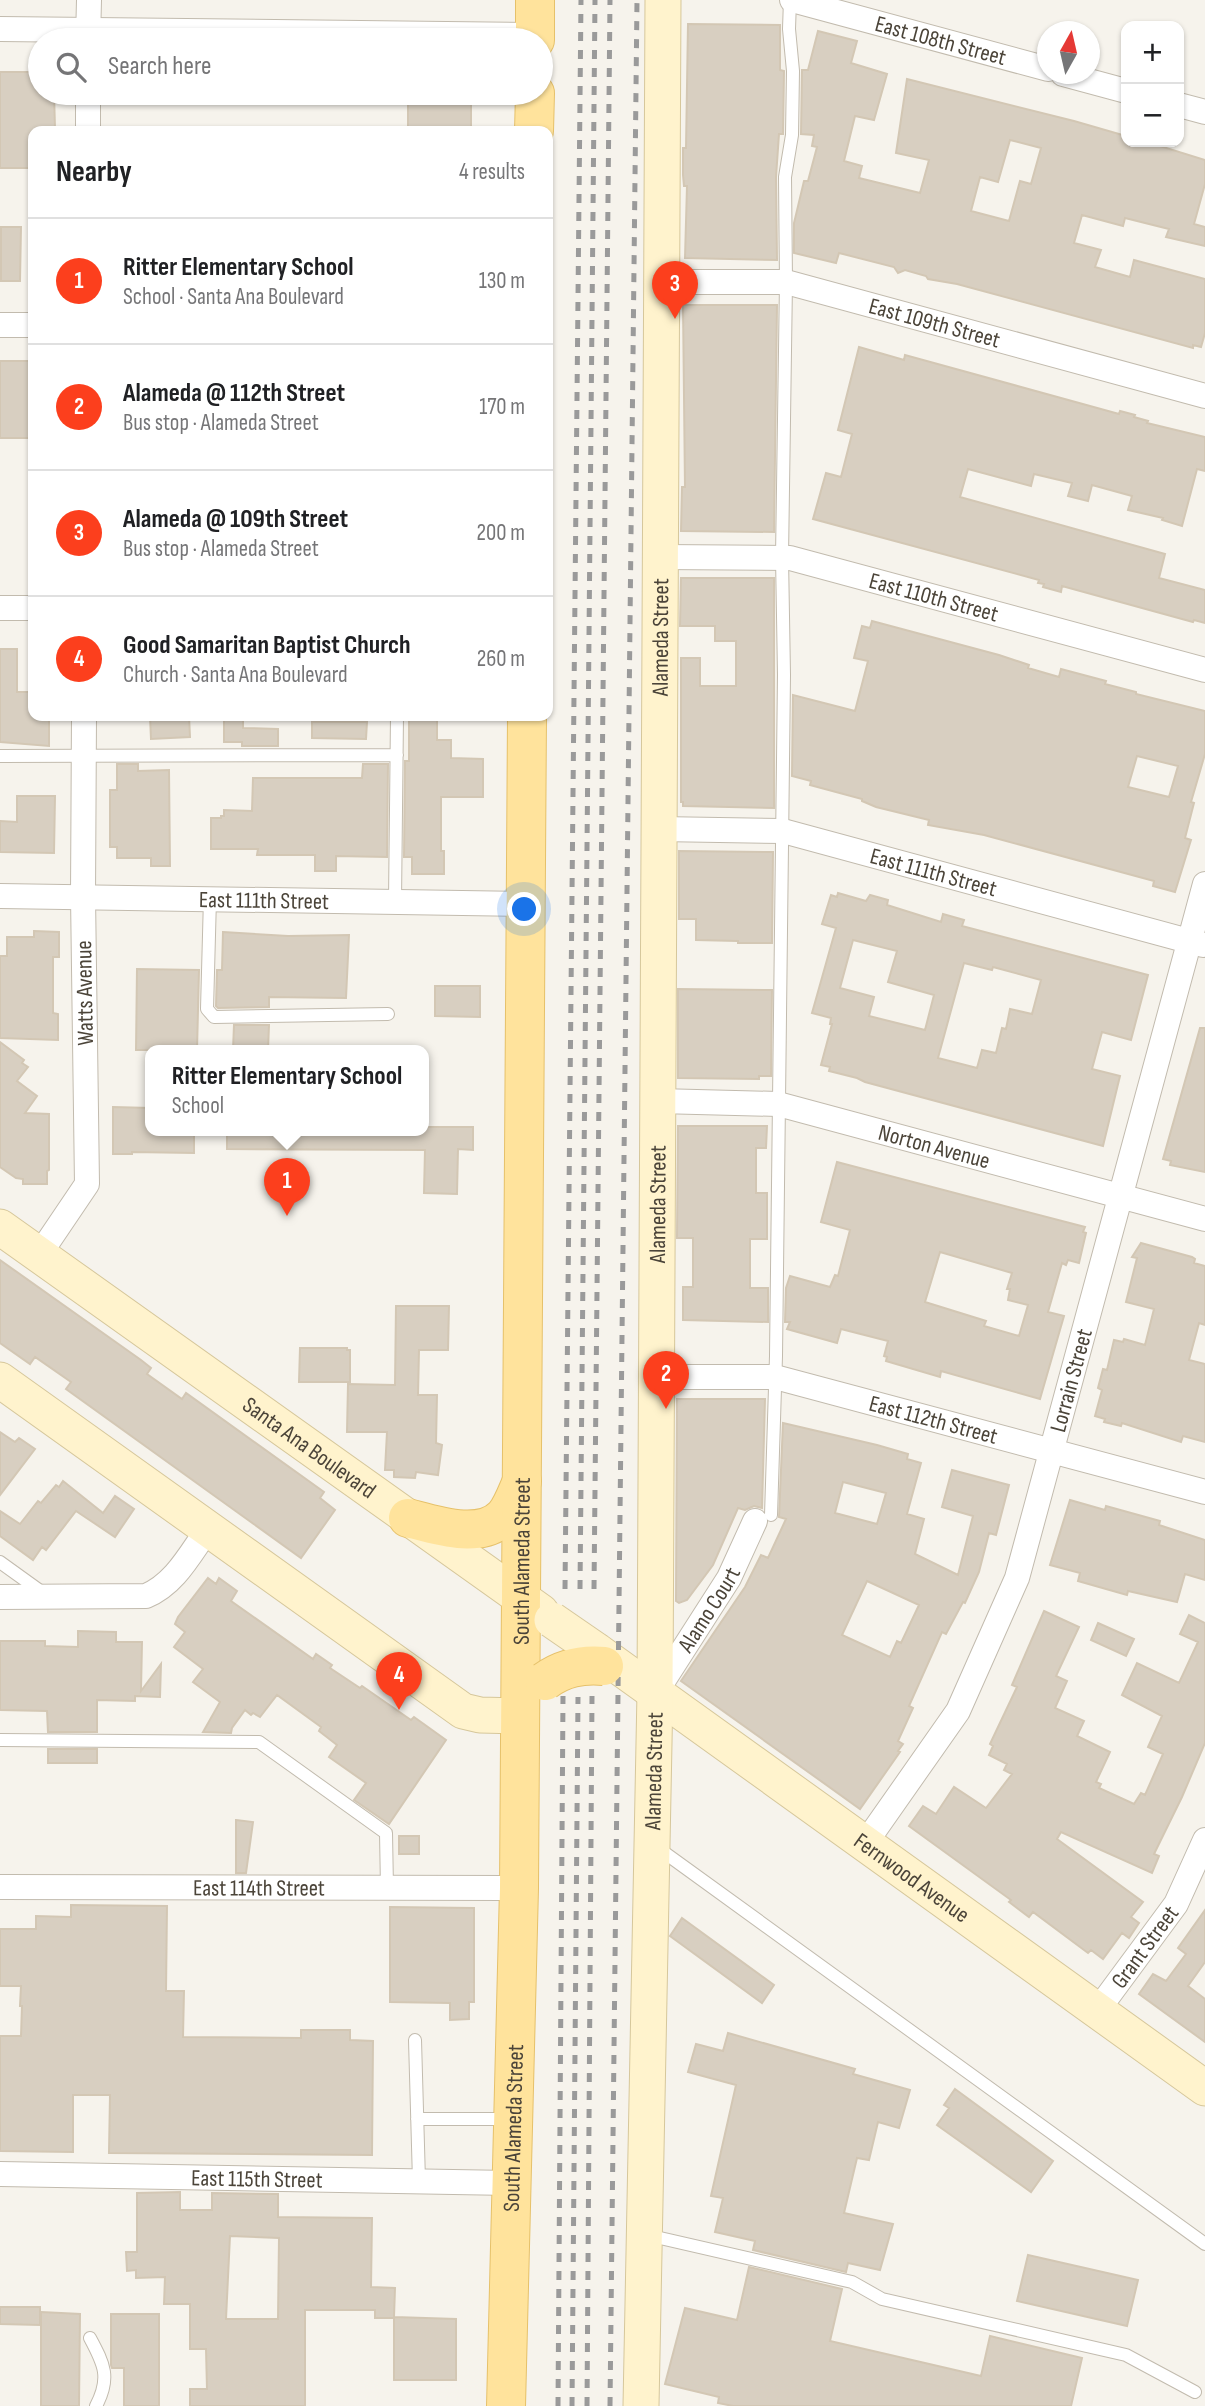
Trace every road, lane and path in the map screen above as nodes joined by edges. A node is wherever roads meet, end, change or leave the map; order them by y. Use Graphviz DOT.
graph roads {
  1 [pos="89,0"];
  2 [pos="663,0"];
  3 [pos="791,0"];
  4 [pos="535,25"];
  5 [pos="88,28"];
  6 [pos="413,28"];
  7 [pos="0,29"];
  8 [pos="28,31"];
  9 [pos="1037,66"];
  10 [pos="1100,84"];
  11 [pos="1121,90"];
  12 [pos="88,105"];
  13 [pos="535,105"];
  14 [pos="1184,106"];
  15 [pos="1205,112"];
  16 [pos="88,126"];
  17 [pos="534,126"];
  18 [pos="662,282"];
  19 [pos="786,282"];
  20 [pos="0,324"];
  21 [pos="28,325"];
  22 [pos="1205,396"];
  23 [pos="660,557"];
  24 [pos="782,557"];
  25 [pos="0,608"];
  26 [pos="28,608"];
  27 [pos="1205,670"];
  28 [pos="84,721"];
  29 [pos="397,721"];
  30 [pos="527,721"];
  31 [pos="397,755"];
  32 [pos="0,756"];
  33 [pos="84,757"];
  34 [pos="659,829"];
  35 [pos="783,831"];
  36 [pos="1205,884"];
  37 [pos="0,896"];
  38 [pos="83,897"];
  39 [pos="210,898"];
  40 [pos="395,902"];
  41 [pos="527,904"];
  42 [pos="1197,944"];
  43 [pos="388,1014"];
  44 [pos="658,1101"];
  45 [pos="778,1104"];
  46 [pos="1121,1196"];
  47 [pos="1205,1219"];
  48 [pos="0,1227"];
  49 [pos="38,1255"];
  50 [pos="657,1377"];
  51 [pos="775,1377"];
  52 [pos="0,1380"];
  53 [pos="1051,1450"];
  54 [pos="522,1481"];
  55 [pos="1205,1492"];
  56 [pos="408,1518"];
  57 [pos="763,1518"];
  58 [pos="208,1529"];
  59 [pos="0,1562"];
  60 [pos="0,1597"];
  61 [pos="49,1597"];
  62 [pos="522,1598"];
  63 [pos="607,1661"];
  64 [pos="655,1692"];
  65 [pos="520,1716"];
  66 [pos="0,1740"];
  67 [pos="1205,1840"];
  68 [pos="654,1845"];
  69 [pos="864,1845"];
  70 [pos="0,1887"];
  71 [pos="387,1888"];
  72 [pos="519,1888"];
  73 [pos="1097,2011"];
  74 [pos="415,2039"];
  75 [pos="1205,2088"];
  76 [pos="417,2119"];
  77 [pos="514,2119"];
  78 [pos="0,2174"];
  79 [pos="419,2181"];
  80 [pos="513,2183"];
  81 [pos="643,2234"];
  82 [pos="1205,2244"];
  83 [pos="90,2338"];
  84 [pos="1195,2392"];
  85 [pos="96,2406"];
  86 [pos="506,2406"];
  87 [pos="641,2406"];
  1 -- 5 [label="street"];
  2 -- 18 [label="street, Alameda Street"];
  3 -- 9 [label="street, East 108th Street"];
  3 -- 19 [label="lane"];
  4 -- 6 [label="street"];
  7 -- 8 [label="street"];
  10 -- 11 [label="street"];
  12 -- 16 [label="street"];
  13 -- 17 [label="main road"];
  14 -- 15 [label="street"];
  18 -- 19 [label="street, East 109th Street"];
  18 -- 23 [label="street, Alameda Street"];
  19 -- 22 [label="street, East 109th Street"];
  19 -- 24 [label="lane"];
  20 -- 21 [label="street"];
  23 -- 24 [label="street, East 110th Street"];
  23 -- 34 [label="street, Alameda Street"];
  24 -- 27 [label="street, East 110th Street"];
  24 -- 35 [label="lane"];
  25 -- 26 [label="street"];
  28 -- 33 [label="street, Watts Avenue"];
  29 -- 31 [label="lane"];
  30 -- 41 [label="main road, South Alameda Street"];
  31 -- 33 [label="lane"];
  31 -- 40 [label="lane"];
  32 -- 33 [label="lane"];
  33 -- 38 [label="street, Watts Avenue"];
  34 -- 35 [label="street, East 111th Street"];
  34 -- 44 [label="street, Alameda Street"];
  35 -- 42 [label="street, East 111th Street"];
  35 -- 45 [label="lane"];
  36 -- 42 [label="street, Lorrain Street"];
  37 -- 38 [label="street, East 111th Street"];
  38 -- 39 [label="street, East 111th Street"];
  38 -- 49 [label="street, Watts Avenue"];
  39 -- 40 [label="street, East 111th Street"];
  39 -- 43 [label="lane"];
  40 -- 41 [label="street, East 111th Street"];
  41 -- 54 [label="main road, South Alameda Street"];
  42 -- 46 [label="street, Lorrain Street"];
  44 -- 45 [label="street, Norton Avenue"];
  44 -- 50 [label="street, Alameda Street"];
  45 -- 46 [label="street, Norton Avenue"];
  45 -- 51 [label="lane"];
  46 -- 47 [label="street, Norton Avenue"];
  46 -- 53 [label="street, Lorrain Street"];
  48 -- 49 [label="street, Santa Ana Boulevard"];
  49 -- 56 [label="street, Santa Ana Boulevard"];
  50 -- 51 [label="street, East 112th Street"];
  50 -- 64 [label="street, Alameda Street"];
  51 -- 53 [label="street, East 112th Street"];
  51 -- 57 [label="lane"];
  52 -- 58 [label="street"];
  53 -- 55 [label="street, East 112th Street"];
  53 -- 69 [label="street, Lorrain Street"];
  54 -- 56 [label="main road"];
  54 -- 62 [label="main road, South Alameda Street"];
  56 -- 62 [label="street, Santa Ana Boulevard"];
  57 -- 64 [label="street, Alamo Court"];
  58 -- 61 [label="street"];
  58 -- 65 [label="street"];
  59 -- 61 [label="lane"];
  60 -- 61 [label="street"];
  62 -- 63 [label="street, Santa Ana Boulevard, bridge"];
  62 -- 65 [label="main road, South Alameda Street"];
  63 -- 64 [label="street, Fernwood Avenue"];
  63 -- 65 [label="main road, bridge"];
  64 -- 68 [label="street, Alameda Street"];
  64 -- 69 [label="street, Fernwood Avenue"];
  65 -- 72 [label="main road, South Alameda Street"];
  66 -- 71 [label="lane"];
  67 -- 73 [label="street, Grant Street"];
  68 -- 81 [label="street, Alameda Street"];
  68 -- 82 [label="lane"];
  69 -- 73 [label="street, Fernwood Avenue"];
  70 -- 71 [label="street, East 114th Street"];
  71 -- 72 [label="street, East 114th Street"];
  72 -- 77 [label="main road, South Alameda Street"];
  73 -- 75 [label="street, Fernwood Avenue"];
  74 -- 76 [label="lane"];
  76 -- 77 [label="lane"];
  76 -- 79 [label="lane"];
  77 -- 80 [label="main road, South Alameda Street"];
  78 -- 79 [label="street, East 115th Street"];
  79 -- 80 [label="street, East 115th Street"];
  80 -- 86 [label="main road, South Alameda Street"];
  81 -- 84 [label="lane"];
  81 -- 87 [label="street, Alameda Street"];
  83 -- 85 [label="lane"];
}
